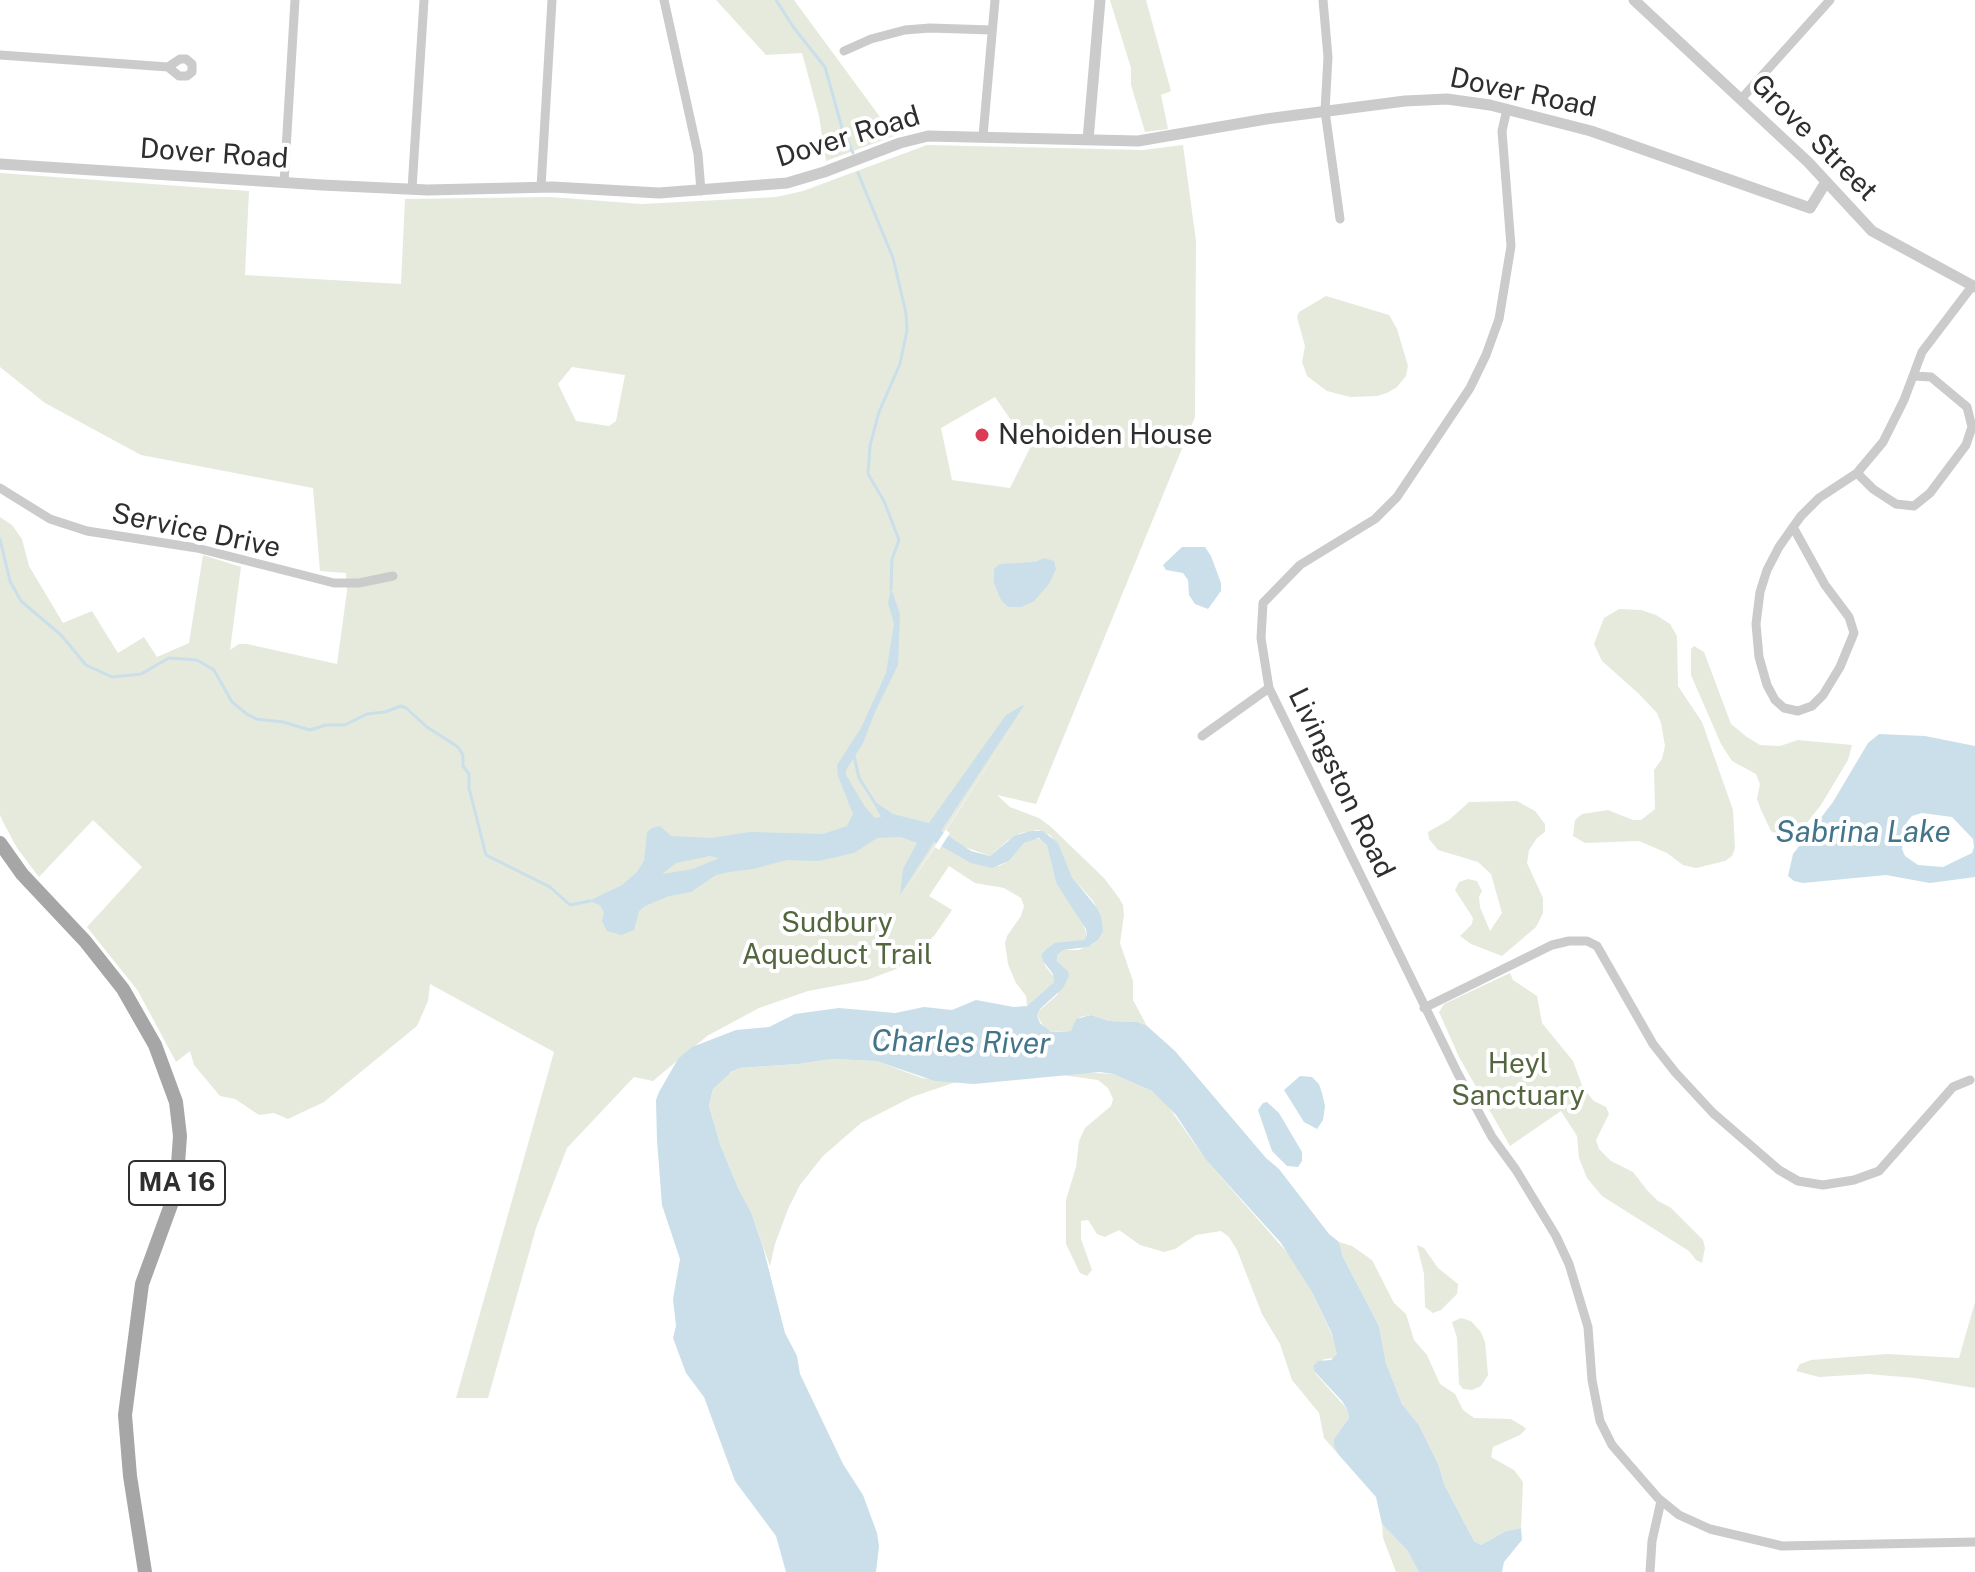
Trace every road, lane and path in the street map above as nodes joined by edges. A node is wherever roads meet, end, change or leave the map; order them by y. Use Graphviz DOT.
graph roads {
  1 [pos="295,0"];
  2 [pos="424,0"];
  3 [pos="552,0"];
  4 [pos="664,0"];
  5 [pos="995,0"];
  6 [pos="1100,0"];
  7 [pos="1323,0"];
  8 [pos="1634,0"];
  9 [pos="1830,0"];
  10 [pos="992,30"];
  11 [pos="844,51"];
  12 [pos="0,55"];
  13 [pos="168,67"];
  14 [pos="1742,98"];
  15 [pos="1507,109"];
  16 [pos="1325,111"];
  17 [pos="983,136"];
  18 [pos="1088,140"];
  19 [pos="0,155"];
  20 [pos="0,164"];
  21 [pos="25,164"];
  22 [pos="1826,182"];
  23 [pos="284,183"];
  24 [pos="541,187"];
  25 [pos="412,189"];
  26 [pos="701,191"];
  27 [pos="1340,219"];
  28 [pos="1974,286"];
  29 [pos="1920,357"];
  30 [pos="1913,376"];
  31 [pos="1931,377"];
  32 [pos="1857,473"];
  33 [pos="0,488"];
  34 [pos="1793,527"];
  35 [pos="393,576"];
  36 [pos="1269,688"];
  37 [pos="1202,736"];
  38 [pos="0,843"];
  39 [pos="1424,1008"];
  40 [pos="1970,1080"];
  41 [pos="1661,1501"];
  42 [pos="1975,1542"];
  43 [pos="145,1572"];
  44 [pos="1650,1572"];
  1 -- 23 [label="street"];
  2 -- 25 [label="street"];
  3 -- 24 [label="street"];
  4 -- 26 [label="street"];
  5 -- 10 [label="street"];
  6 -- 18 [label="street"];
  7 -- 16 [label="street"];
  8 -- 14 [label="street, Grove Street"];
  9 -- 14 [label="street"];
  10 -- 11 [label="street"];
  10 -- 17 [label="street"];
  12 -- 13 [label="street"];
  14 -- 22 [label="street, Grove Street"];
  15 -- 16 [label="street, Dover Road"];
  15 -- 22 [label="street, Dover Road"];
  15 -- 36 [label="street, Livingston Road"];
  16 -- 18 [label="street, Dover Road"];
  16 -- 27 [label="street"];
  17 -- 18 [label="street, Dover Road"];
  17 -- 26 [label="street, Dover Road"];
  19 -- 21 [label="street, Dover Road"];
  20 -- 21 [label="street, Dover Road"];
  21 -- 23 [label="street, Dover Road"];
  22 -- 28 [label="street, Grove Street"];
  23 -- 25 [label="street, Dover Road"];
  24 -- 25 [label="street, Dover Road"];
  24 -- 26 [label="street, Dover Road"];
  28 -- 29 [label="street"];
  29 -- 30 [label="street"];
  29 -- 31 [label="street"];
  30 -- 31 [label="street"];
  30 -- 32 [label="street"];
  31 -- 32 [label="street"];
  32 -- 34 [label="street"];
  33 -- 35 [label="street, Service Drive"];
  34 -- 34 [label="street"];
  36 -- 37 [label="street"];
  36 -- 39 [label="street, Livingston Road"];
  38 -- 43 [label="main road, MA 16"];
  39 -- 40 [label="street"];
  39 -- 41 [label="street, Livingston Road"];
  41 -- 42 [label="street, Livingston Road"];
  41 -- 44 [label="street"];
}
